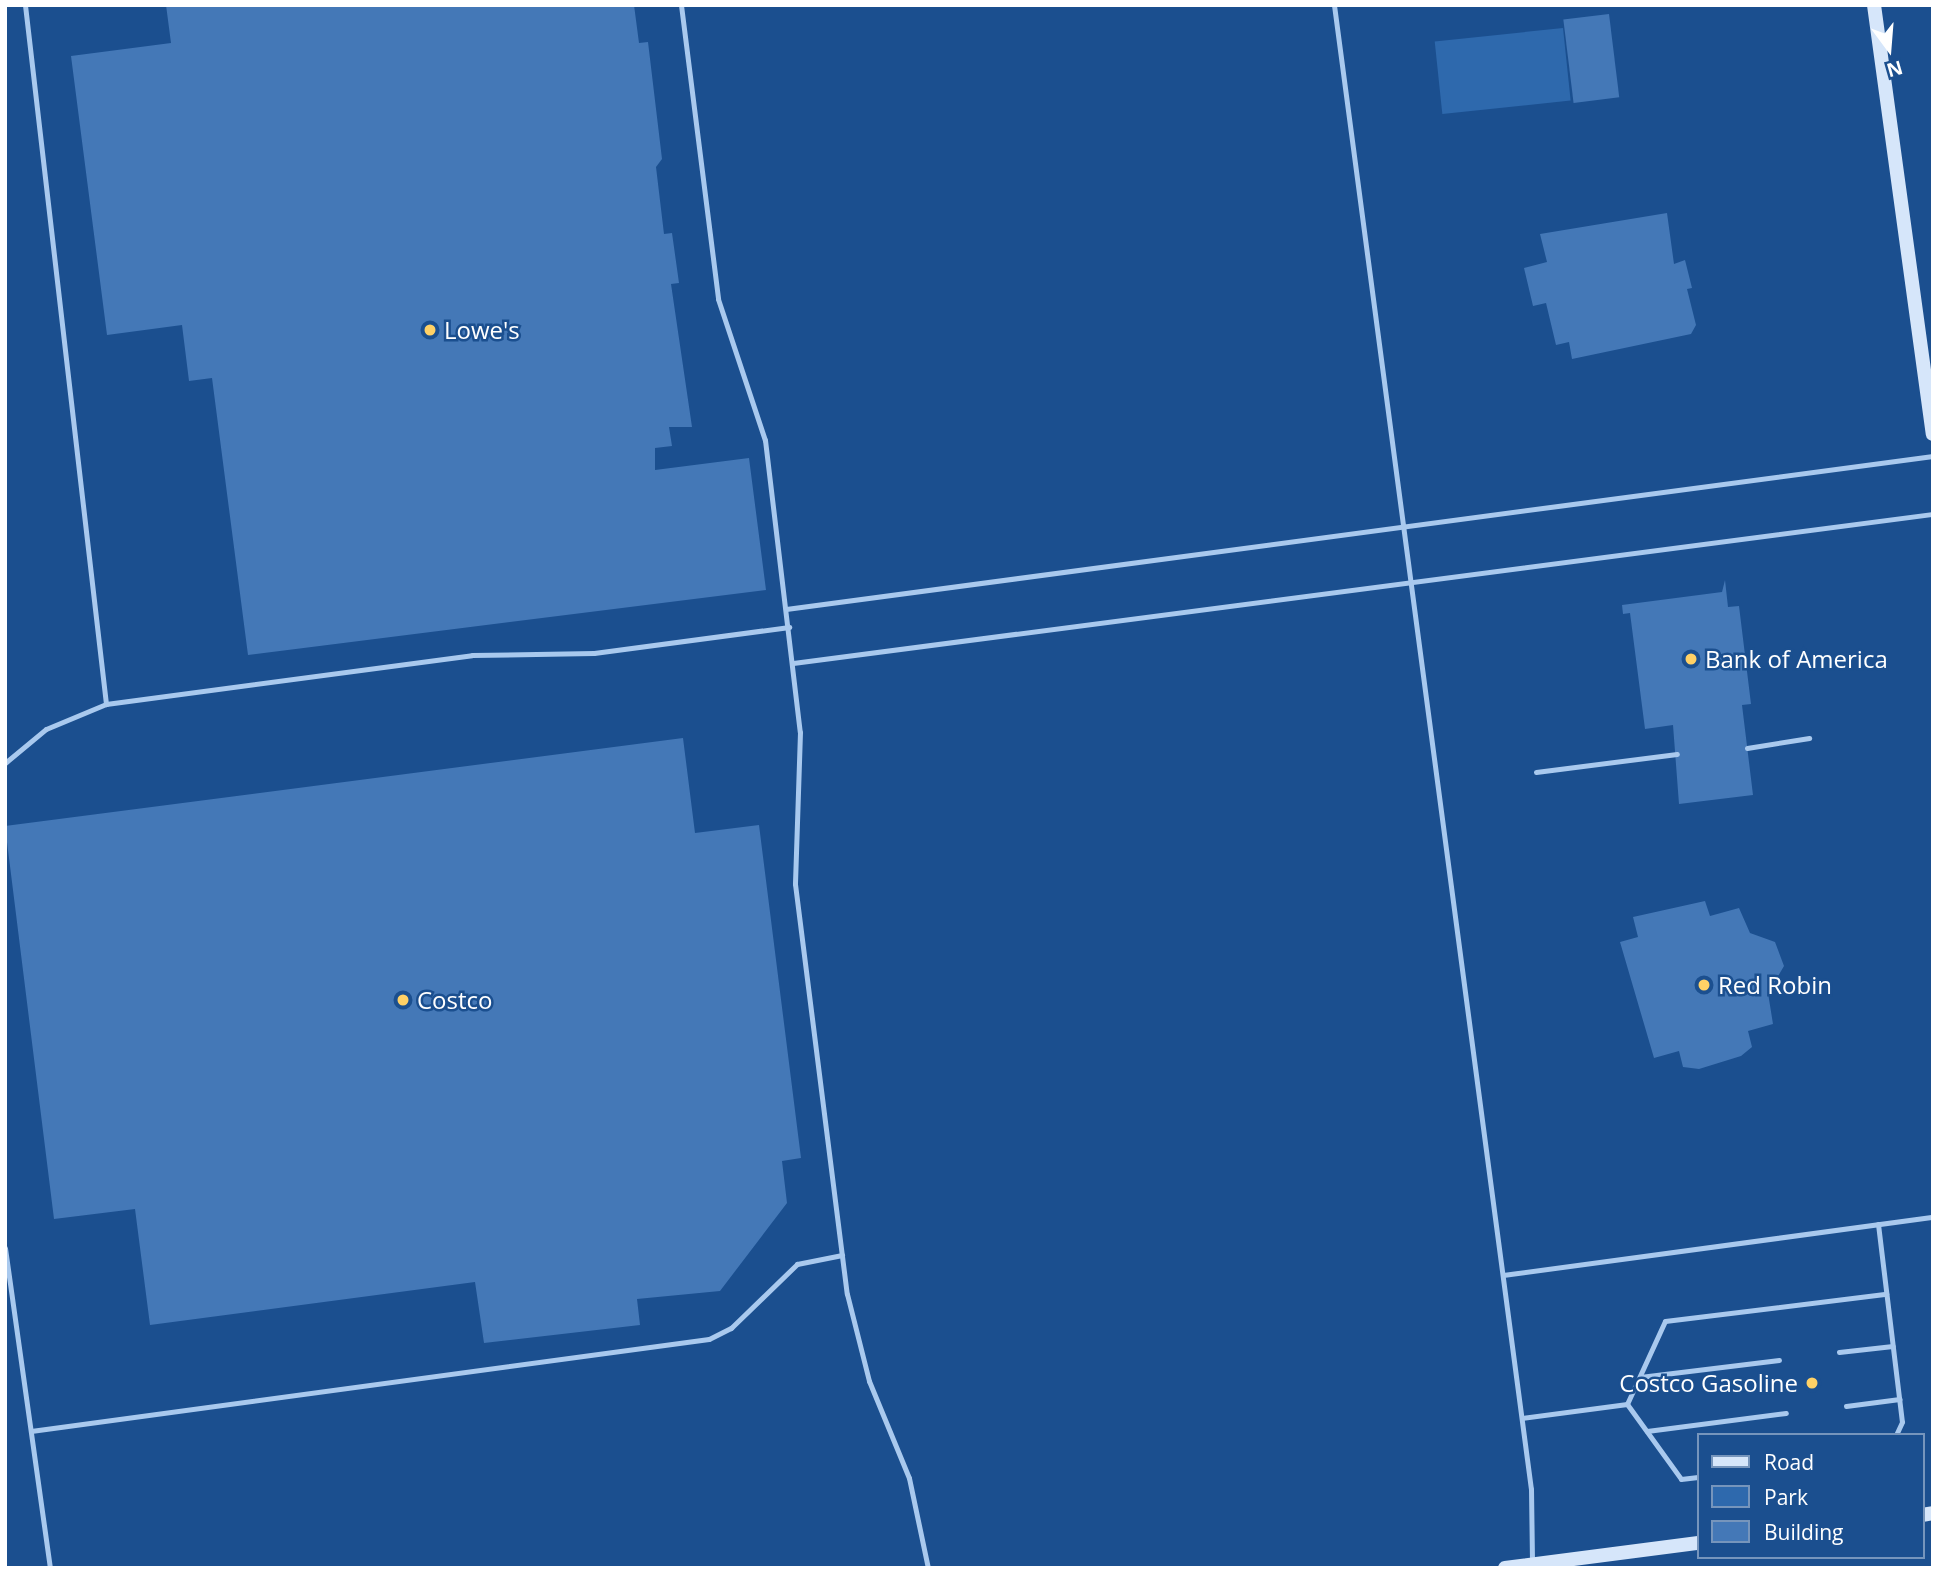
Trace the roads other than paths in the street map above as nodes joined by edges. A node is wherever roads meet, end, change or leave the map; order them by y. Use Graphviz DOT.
graph roads {
  1 [pos="25,5"];
  2 [pos="681,5"];
  3 [pos="1334,5"];
  4 [pos="1874,5"];
  5 [pos="1933,434"];
  6 [pos="1933,456"];
  7 [pos="1933,514"];
  8 [pos="1404,526"];
  9 [pos="1411,584"];
  10 [pos="786,609"];
  11 [pos="789,627"];
  12 [pos="793,663"];
  13 [pos="106,704"];
  14 [pos="1809,738"];
  15 [pos="1747,748"];
  16 [pos="1676,754"];
  17 [pos="5,763"];
  18 [pos="1536,772"];
  19 [pos="1933,1217"];
  20 [pos="1878,1224"];
  21 [pos="5,1248"];
  22 [pos="842,1255"];
  23 [pos="1503,1275"];
  24 [pos="1886,1294"];
  25 [pos="1893,1346"];
  26 [pos="1839,1352"];
  27 [pos="1779,1360"];
  28 [pos="1640,1377"];
  29 [pos="1899,1399"];
  30 [pos="1627,1404"];
  31 [pos="1846,1406"];
  32 [pos="1786,1413"];
  33 [pos="1522,1418"];
  34 [pos="31,1431"];
  35 [pos="1647,1431"];
  36 [pos="1896,1433"];
  37 [pos="1696,1476"];
  38 [pos="1696,1543"];
  39 [pos="1532,1564"];
  40 [pos="50,1568"];
  41 [pos="928,1568"];
  42 [pos="1505,1568"];
  1 -- 13 [label="lane"];
  2 -- 10 [label="lane"];
  3 -- 8 [label="lane"];
  4 -- 5 [label="main road"];
  6 -- 8 [label="lane"];
  7 -- 9 [label="lane"];
  8 -- 9 [label="lane"];
  8 -- 10 [label="lane"];
  9 -- 12 [label="lane"];
  9 -- 23 [label="lane"];
  10 -- 11 [label="lane"];
  11 -- 12 [label="lane"];
  11 -- 13 [label="lane"];
  12 -- 22 [label="lane"];
  13 -- 17 [label="lane"];
  14 -- 15 [label="lane"];
  16 -- 18 [label="lane"];
  19 -- 20 [label="lane"];
  20 -- 23 [label="lane"];
  20 -- 24 [label="lane"];
  21 -- 34 [label="lane"];
  22 -- 34 [label="lane"];
  22 -- 41 [label="lane"];
  23 -- 33 [label="lane"];
  24 -- 25 [label="lane"];
  24 -- 28 [label="lane"];
  25 -- 26 [label="lane"];
  25 -- 29 [label="lane"];
  27 -- 28 [label="lane"];
  28 -- 30 [label="lane"];
  29 -- 31 [label="lane"];
  29 -- 36 [label="lane"];
  30 -- 33 [label="lane"];
  30 -- 35 [label="lane"];
  32 -- 35 [label="lane"];
  33 -- 39 [label="lane"];
  34 -- 40 [label="lane"];
  35 -- 37 [label="lane"];
  38 -- 39 [label="main road"];
  39 -- 42 [label="main road"];
}
